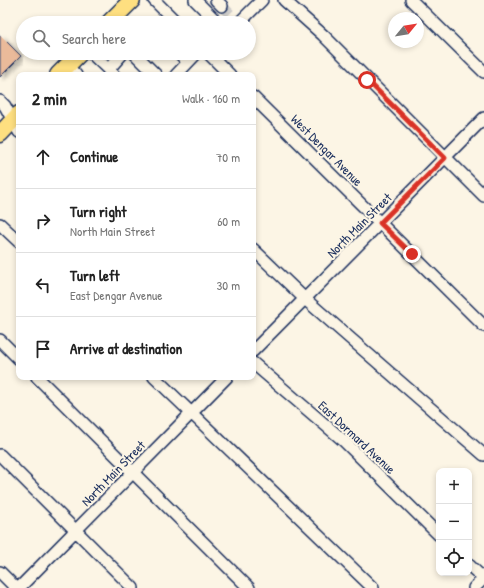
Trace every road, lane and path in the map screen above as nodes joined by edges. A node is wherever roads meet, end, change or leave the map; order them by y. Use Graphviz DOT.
graph roads {
  1 [pos="132,0"];
  2 [pos="154,0"];
  3 [pos="195,0"];
  4 [pos="262,0"];
  5 [pos="284,0"];
  6 [pos="411,0"];
  7 [pos="116,16"];
  8 [pos="171,16"];
  9 [pos="211,16"];
  10 [pos="243,16"];
  11 [pos="75,60"];
  12 [pos="98,60"];
  13 [pos="119,60"];
  14 [pos="140,60"];
  15 [pos="141,60"];
  16 [pos="215,60"];
  17 [pos="188,62"];
  18 [pos="67,72"];
  19 [pos="111,72"];
  20 [pos="150,72"];
  21 [pos="153,72"];
  22 [pos="179,72"];
  23 [pos="227,72"];
  24 [pos="484,72"];
  25 [pos="256,100"];
  26 [pos="0,101"];
  27 [pos="484,118"];
  28 [pos="16,121"];
  29 [pos="16,123"];
  30 [pos="0,134"];
  31 [pos="445,158"];
  32 [pos="484,196"];
  33 [pos="380,223"];
  34 [pos="0,224"];
  35 [pos="16,239"];
  36 [pos="256,251"];
  37 [pos="305,299"];
  38 [pos="484,326"];
  39 [pos="0,340"];
  40 [pos="256,348"];
  41 [pos="16,356"];
  42 [pos="256,366"];
  43 [pos="40,380"];
  44 [pos="157,380"];
  45 [pos="224,380"];
  46 [pos="191,414"];
  47 [pos="0,455"];
  48 [pos="484,455"];
  49 [pos="132,473"];
  50 [pos="76,530"];
  51 [pos="436,532"];
  52 [pos="472,568"];
  53 [pos="0,572"];
  54 [pos="484,579"];
  55 [pos="16,588"];
  56 [pos="19,588"];
  57 [pos="133,588"];
  58 [pos="249,588"];
  59 [pos="373,588"];
  60 [pos="474,588"];
  1 -- 7 [label="highway"];
  2 -- 8 [label="street"];
  3 -- 9 [label="street"];
  4 -- 10 [label="street"];
  5 -- 31 [label="street"];
  6 -- 24 [label="street"];
  11 -- 18 [label="highway"];
  12 -- 19 [label="street"];
  13 -- 19 [label="street"];
  14 -- 20 [label="street"];
  15 -- 21 [label="street"];
  16 -- 23 [label="street"];
  17 -- 22 [label="street"];
  25 -- 33 [label="street, West Dengar Avenue"];
  26 -- 28 [label="street"];
  27 -- 31 [label="street, North Main Street"];
  29 -- 30 [label="highway"];
  31 -- 32 [label="street"];
  31 -- 33 [label="street, North Main Street"];
  33 -- 37 [label="street, North Main Street"];
  33 -- 38 [label="street, West Dengar Avenue"];
  34 -- 35 [label="street"];
  36 -- 37 [label="street"];
  37 -- 40 [label="street, North Main Street"];
  37 -- 48 [label="street"];
  39 -- 41 [label="street"];
  42 -- 51 [label="street, East Dormard Avenue"];
  43 -- 49 [label="street"];
  44 -- 46 [label="street"];
  45 -- 46 [label="street, North Main Street"];
  46 -- 49 [label="street, North Main Street"];
  46 -- 59 [label="street"];
  47 -- 50 [label="street"];
  49 -- 50 [label="street, North Main Street"];
  49 -- 58 [label="street"];
  50 -- 56 [label="street, North Main Street"];
  50 -- 57 [label="street"];
  52 -- 54 [label="street"];
  53 -- 55 [label="street"];
  54 -- 60 [label="street"];
}
